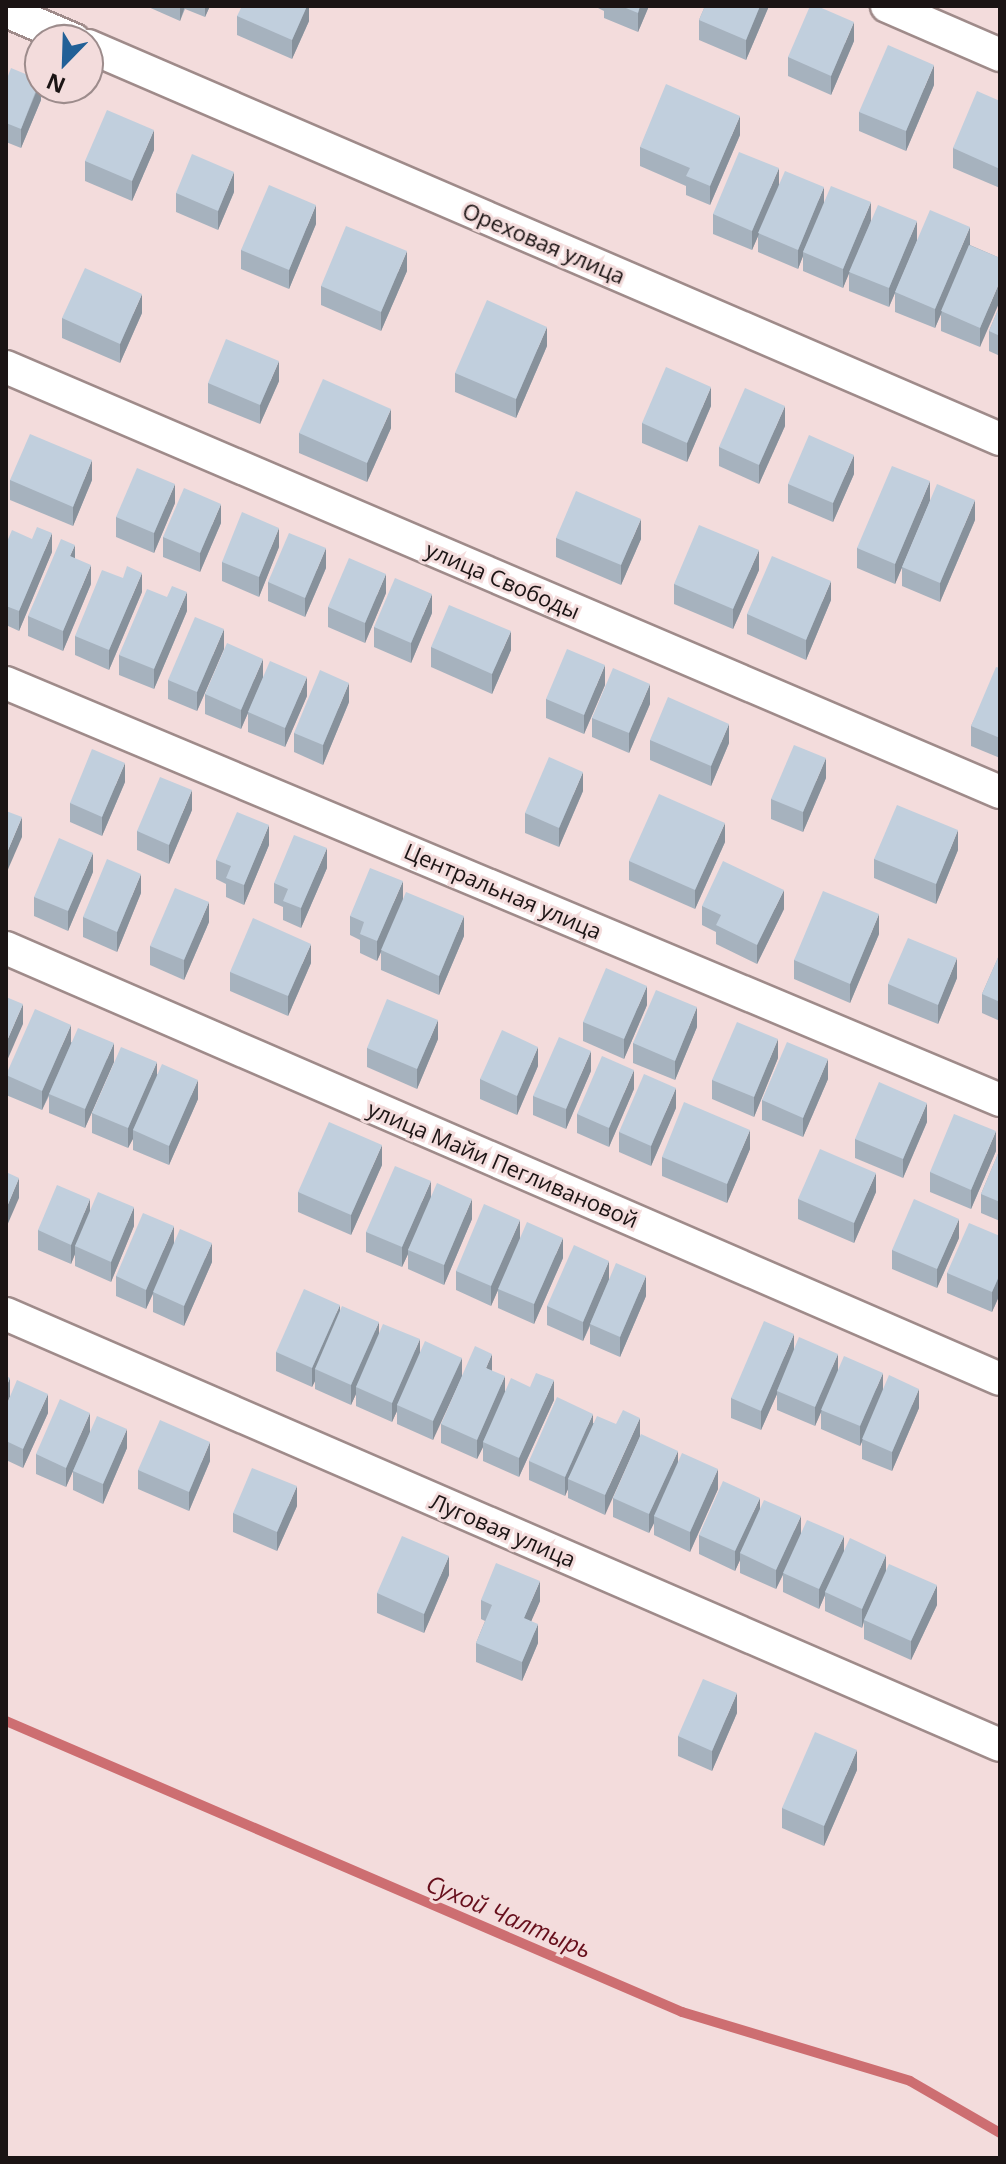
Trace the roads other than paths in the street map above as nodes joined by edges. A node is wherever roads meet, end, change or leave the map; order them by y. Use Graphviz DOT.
graph roads {
  1 [pos="887,6"];
  2 [pos="6,11"];
  3 [pos="36,24"];
  4 [pos="104,53"];
  5 [pos="1000,55"];
  6 [pos="6,367"];
  7 [pos="1000,439"];
  8 [pos="6,683"];
  9 [pos="1000,792"];
  10 [pos="6,948"];
  11 [pos="1000,1100"];
  12 [pos="6,1314"];
  13 [pos="1000,1379"];
  14 [pos="1000,1745"];
  1 -- 5 [label="street"];
  2 -- 3 [label="street"];
  4 -- 7 [label="street, Ореховая улица"];
  6 -- 9 [label="street, улица Свободы"];
  8 -- 11 [label="street, Центральная улица"];
  10 -- 13 [label="street, улица Майи Пегливановой"];
  12 -- 14 [label="street, Луговая улица"];
}
